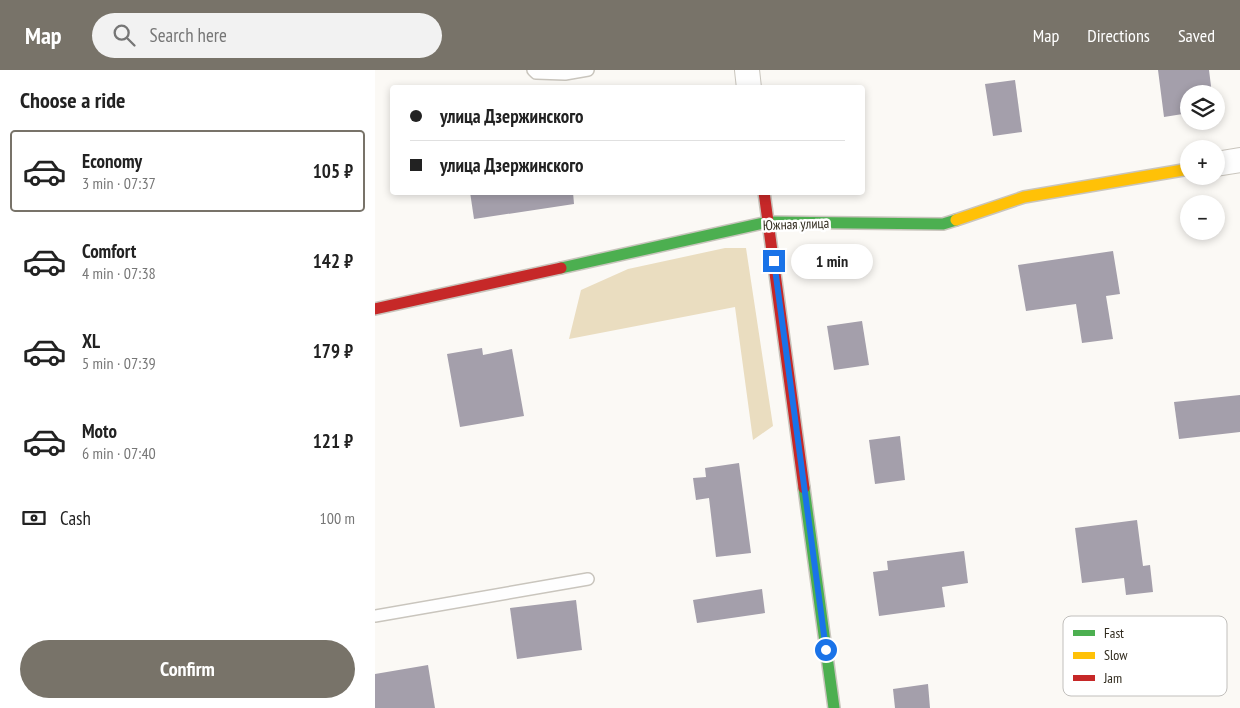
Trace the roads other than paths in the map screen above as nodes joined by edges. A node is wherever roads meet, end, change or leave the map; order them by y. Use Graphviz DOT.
graph roads {
  1 [pos="533,70"];
  2 [pos="588,70"];
  3 [pos="747,70"];
  4 [pos="749,85"];
  5 [pos="1240,160"];
  6 [pos="1225,162"];
  7 [pos="1180,171"];
  8 [pos="764,195"];
  9 [pos="768,222"];
  10 [pos="375,308"];
  11 [pos="588,579"];
  12 [pos="375,616"];
  13 [pos="834,708"];
  1 -- 2 [label="lane"];
  3 -- 4 [label="street"];
  5 -- 6 [label="street"];
  7 -- 9 [label="street, Южная улица"];
  8 -- 9 [label="street"];
  9 -- 10 [label="street, Южная улица"];
  9 -- 13 [label="street"];
  11 -- 12 [label="lane"];
}
